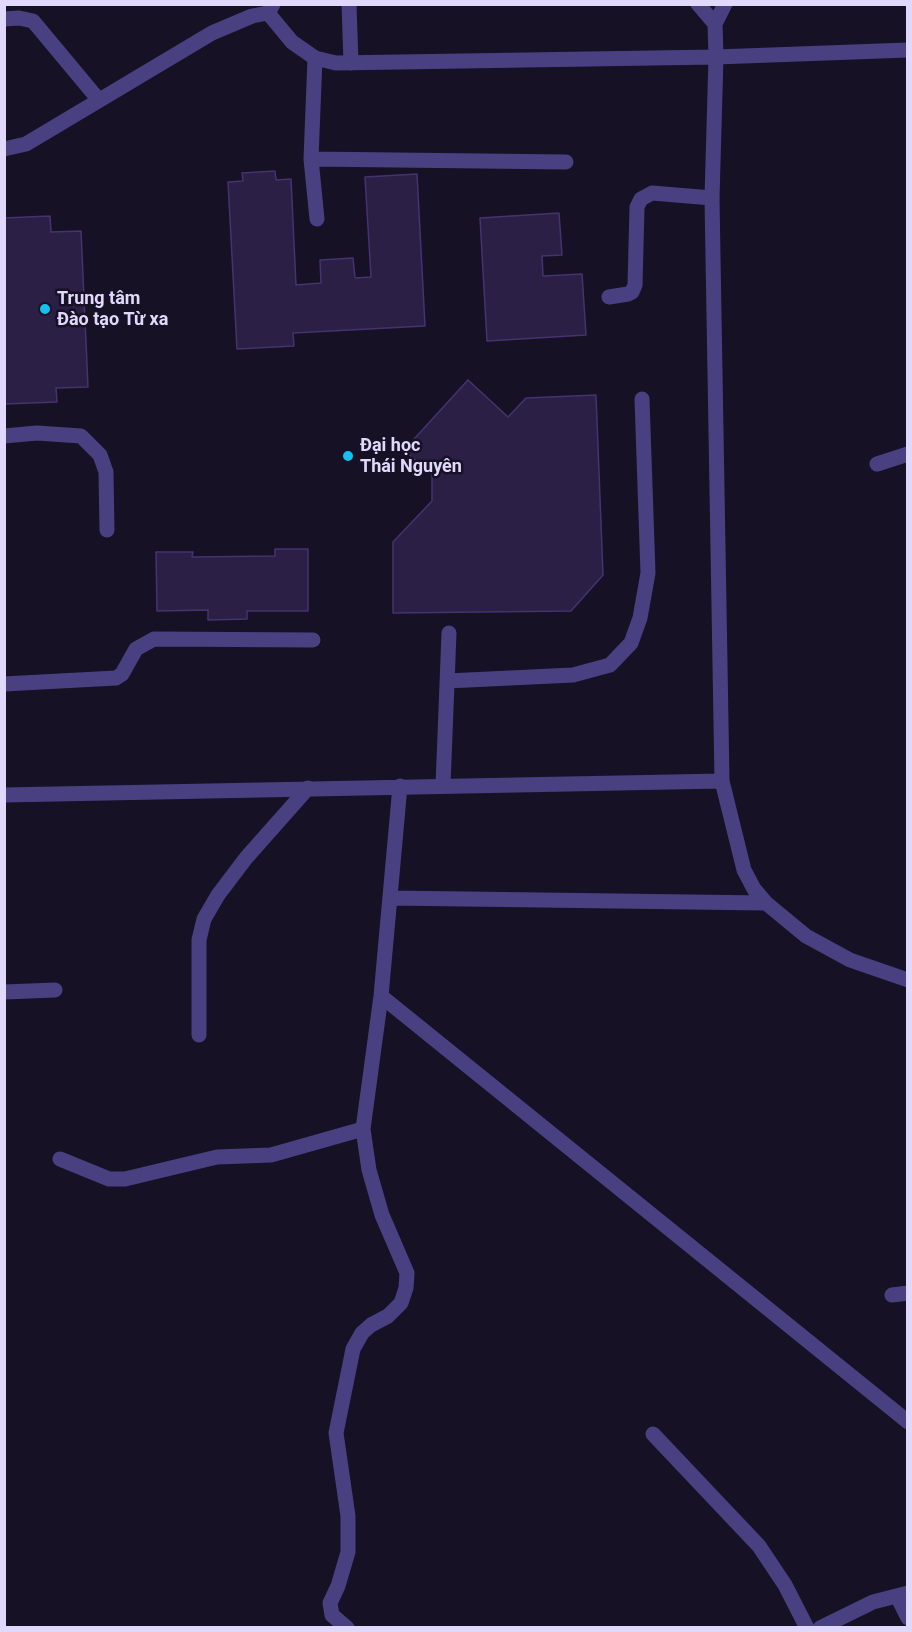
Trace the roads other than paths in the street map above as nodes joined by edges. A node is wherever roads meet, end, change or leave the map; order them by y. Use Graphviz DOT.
graph roads {
  1 [pos="349,4"];
  2 [pos="698,4"];
  3 [pos="725,4"];
  4 [pos="271,9"];
  5 [pos="4,19"];
  6 [pos="715,24"];
  7 [pos="908,50"];
  8 [pos="716,57"];
  9 [pos="315,58"];
  10 [pos="351,63"];
  11 [pos="98,99"];
  12 [pos="4,149"];
  13 [pos="311,159"];
  14 [pos="566,162"];
  15 [pos="712,198"];
  16 [pos="317,219"];
  17 [pos="609,297"];
  18 [pos="642,399"];
  19 [pos="4,436"];
  20 [pos="908,454"];
  21 [pos="877,464"];
  22 [pos="107,530"];
  23 [pos="448,633"];
  24 [pos="313,640"];
  25 [pos="447,681"];
  26 [pos="4,684"];
  27 [pos="722,781"];
  28 [pos="443,785"];
  29 [pos="400,786"];
  30 [pos="308,788"];
  31 [pos="4,795"];
  32 [pos="390,898"];
  33 [pos="766,903"];
  34 [pos="908,980"];
  35 [pos="55,990"];
  36 [pos="4,992"];
  37 [pos="381,996"];
  38 [pos="199,1035"];
  39 [pos="363,1129"];
  40 [pos="60,1159"];
  41 [pos="908,1422"];
  42 [pos="654,1434"];
  43 [pos="902,1594"];
  44 [pos="908,1618"];
  45 [pos="347,1628"];
  46 [pos="807,1628"];
  47 [pos="820,1628"];
  1 -- 10 [label="street"];
  2 -- 6 [label="street"];
  3 -- 6 [label="street"];
  4 -- 9 [label="street"];
  4 -- 11 [label="street"];
  5 -- 11 [label="street"];
  6 -- 8 [label="street"];
  7 -- 8 [label="street"];
  8 -- 10 [label="street"];
  8 -- 15 [label="street"];
  9 -- 10 [label="street"];
  9 -- 13 [label="street"];
  11 -- 12 [label="street"];
  13 -- 14 [label="street"];
  13 -- 16 [label="street"];
  15 -- 17 [label="street"];
  15 -- 27 [label="street"];
  18 -- 25 [label="street"];
  19 -- 22 [label="street"];
  20 -- 21 [label="street"];
  23 -- 25 [label="street"];
  24 -- 26 [label="street"];
  25 -- 28 [label="street"];
  27 -- 28 [label="street"];
  27 -- 33 [label="street"];
  28 -- 29 [label="street"];
  29 -- 30 [label="street"];
  29 -- 32 [label="street"];
  30 -- 31 [label="street"];
  30 -- 38 [label="street"];
  32 -- 33 [label="street"];
  32 -- 37 [label="street"];
  33 -- 34 [label="street"];
  35 -- 36 [label="street"];
  37 -- 39 [label="street"];
  37 -- 41 [label="street"];
  39 -- 40 [label="street"];
  39 -- 45 [label="street"];
  42 -- 46 [label="street"];
  43 -- 44 [label="street"];
  43 -- 47 [label="street"];
}
